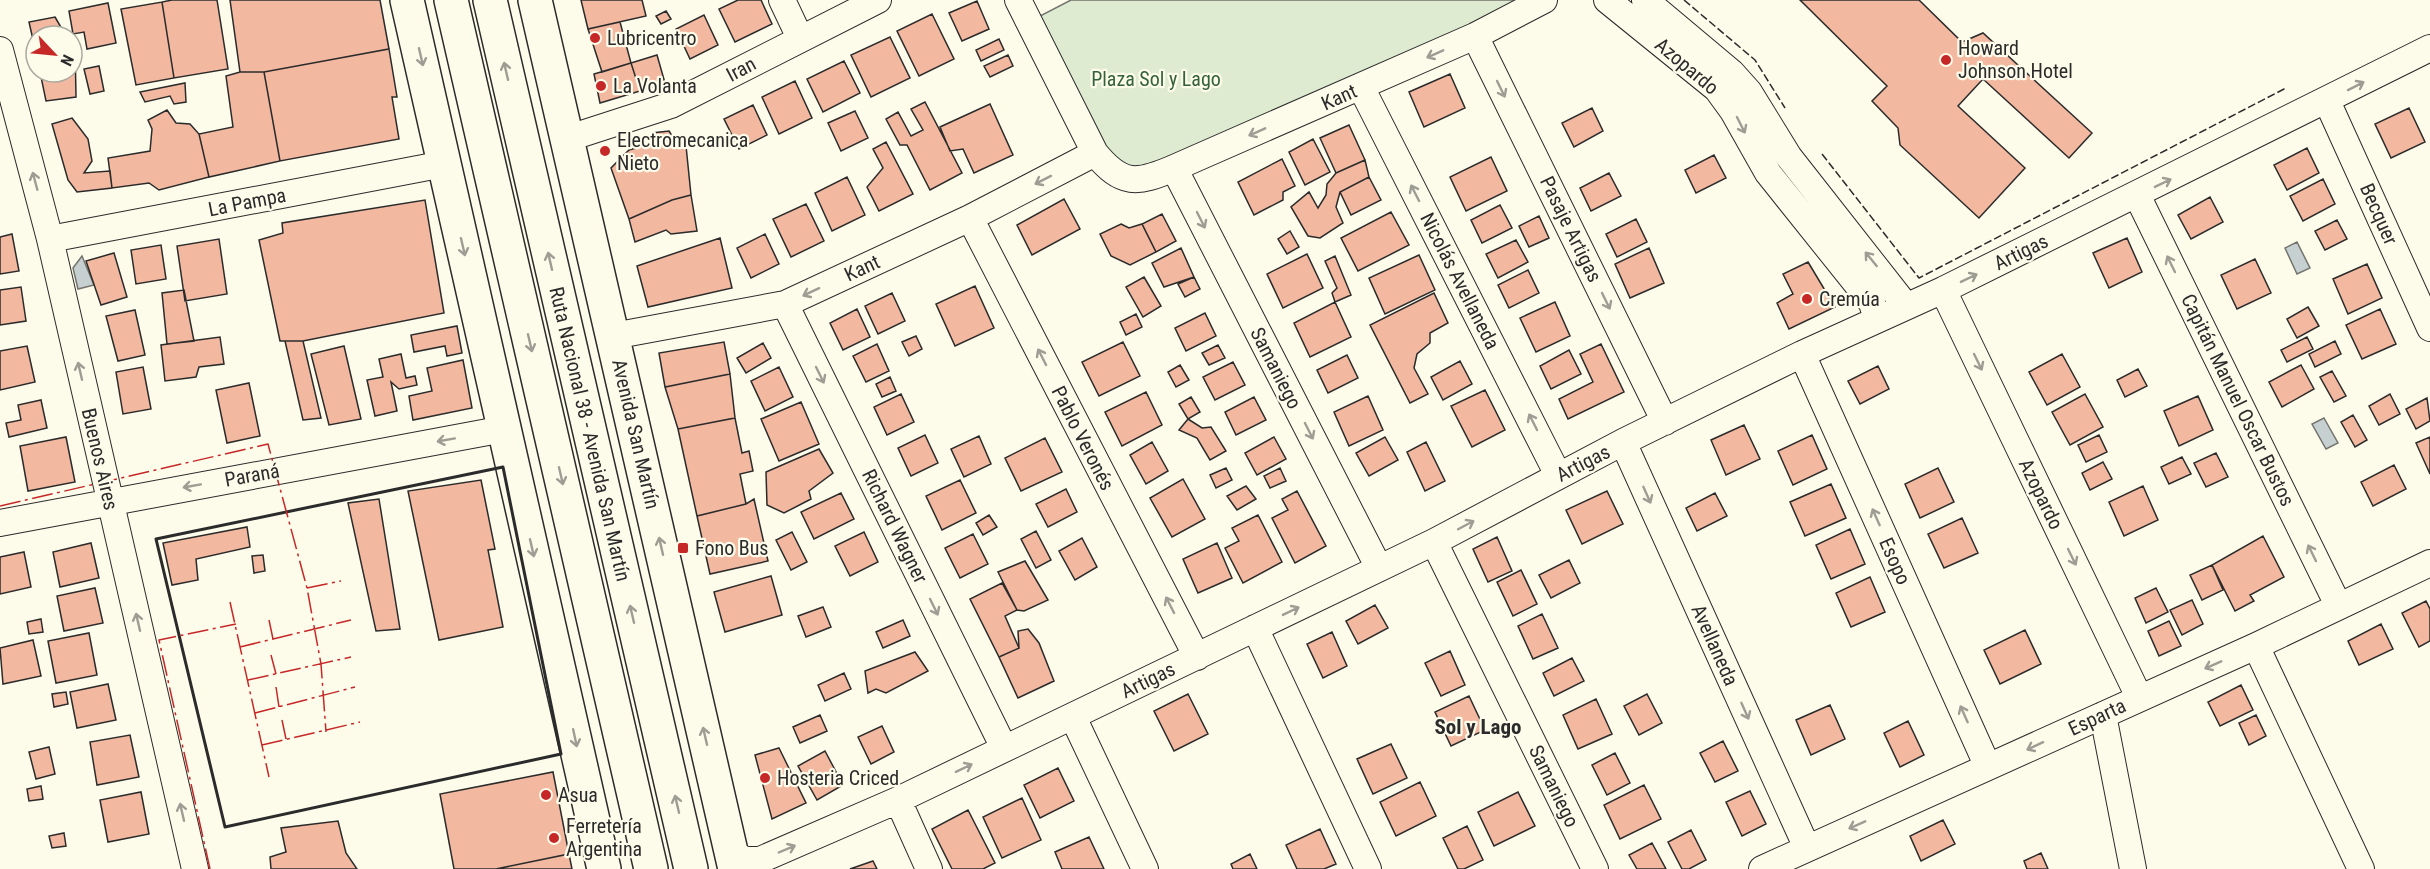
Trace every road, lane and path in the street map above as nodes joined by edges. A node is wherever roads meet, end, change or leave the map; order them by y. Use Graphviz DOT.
graph roads {
  1 [pos="407,0"];
  2 [pos="451,0"];
  3 [pos="490,0"];
  4 [pos="535,0"];
  5 [pos="782,0"];
  6 [pos="878,0"];
  7 [pos="1018,0"];
  8 [pos="1544,0"];
  9 [pos="1607,0"];
  10 [pos="1645,0"];
  11 [pos="1475,36"];
  12 [pos="800,38"];
  13 [pos="2430,48"];
  14 [pos="0,50"];
  15 [pos="1361,87"];
  16 [pos="2327,101"];
  17 [pos="569,152"];
  18 [pos="1095,153"];
  19 [pos="487,154"];
  20 [pos="444,164"];
  21 [pos="1174,168"];
  22 [pos="2137,195"];
  23 [pos="970,218"];
  24 [pos="541,221"];
  25 [pos="50,239"];
  26 [pos="1943,290"];
  27 [pos="785,304"];
  28 [pos="1906,306"];
  29 [pos="561,309"];
  30 [pos="1877,319"];
  31 [pos="2430,328"];
  32 [pos="614,336"];
  33 [pos="1802,354"];
  34 [pos="580,392"];
  35 [pos="548,419"];
  36 [pos="1665,422"];
  37 [pos="504,429"];
  38 [pos="1623,442"];
  39 [pos="1558,475"];
  40 [pos="110,501"];
  41 [pos="0,523"];
  42 [pos="1434,542"];
  43 [pos="2430,563"];
  44 [pos="1379,568"];
  45 [pos="2338,605"];
  46 [pos="1255,628"];
  47 [pos="2256,646"];
  48 [pos="1197,657"];
  49 [pos="2139,697"];
  50 [pos="611,700"];
  51 [pos="2103,715"];
  52 [pos="1073,717"];
  53 [pos="1004,748"];
  54 [pos="1988,767"];
  55 [pos="898,801"];
  56 [pos="1807,848"];
  57 [pos="703,859"];
  58 [pos="195,869"];
  59 [pos="604,869"];
  60 [pos="651,869"];
  61 [pos="929,869"];
  62 [pos="1145,869"];
  63 [pos="1368,869"];
  64 [pos="1595,869"];
  65 [pos="1762,869"];
  66 [pos="2133,869"];
  67 [pos="2361,869"];
  1 -- 20 [label="main road, one-way"];
  2 -- 19 [label="main road, Ruta Nacional 38 - Avenida San Martín"];
  24 -- 3 [label="main road, Ruta Nacional 38 - Avenida San Martín, one-way"];
  4 -- 17 [label="main road, Avenida San Martín"];
  5 -- 12 [label="street"];
  6 -- 12 [label="street, Iran"];
  7 -- 18 [label="street"];
  8 -- 11 [label="street, Kant"];
  9 -- 30 [label="street, Azopardo, one-way"];
  28 -- 10 [label="street, Azopardo, one-way"];
  11 -- 15 [label="street, Kant, one-way"];
  11 -- 36 [label="street, Pasaje Artigas, one-way"];
  12 -- 17 [label="street, Iran"];
  16 -- 13 [label="street, Artigas, one-way"];
  25 -- 14 [label="street, Buenos Aires, one-way"];
  15 -- 21 [label="street, Kant, one-way"];
  39 -- 15 [label="street, Nicolás Avellaneda, one-way"];
  22 -- 16 [label="street, Artigas, one-way"];
  16 -- 31 [label="street, Becquer"];
  17 -- 24 [label="main road"];
  17 -- 32 [label="main road, Avenida San Martín"];
  18 -- 21 [label="street, Kant"];
  18 -- 23 [label="street, Kant, one-way"];
  19 -- 20 [label="main road"];
  19 -- 35 [label="main road, Ruta Nacional 38 - Avenida San Martín, one-way"];
  20 -- 25 [label="street, La Pampa"];
  20 -- 37 [label="main road, one-way"];
  21 -- 44 [label="street, Samaniego, one-way"];
  26 -- 22 [label="street, Artigas, one-way"];
  45 -- 22 [label="street, Capitán Manuel Oscar Bustos, one-way"];
  23 -- 27 [label="street, Kant, one-way"];
  48 -- 23 [label="street, Pablo Veronés, one-way"];
  29 -- 24 [label="main road, Ruta Nacional 38 - Avenida San Martín, one-way"];
  40 -- 25 [label="street, Buenos Aires, one-way"];
  26 -- 28 [label="street, Artigas"];
  26 -- 49 [label="street, Azopardo, one-way"];
  27 -- 32 [label="street, Kant"];
  27 -- 53 [label="street, Richard Wagner, one-way"];
  28 -- 30 [label="street, Artigas"];
  29 -- 32 [label="main road"];
  29 -- 34 [label="main road, Ruta Nacional 38 - Avenida San Martín"];
  30 -- 33 [label="street, Artigas"];
  32 -- 34 [label="main road"];
  57 -- 32 [label="main road, Avenida San Martín, one-way"];
  33 -- 36 [label="street, Artigas"];
  54 -- 33 [label="street, Esopo, one-way"];
  57 -- 34 [label="main road, Ruta Nacional 38 - Avenida San Martín, one-way"];
  35 -- 37 [label="main road"];
  35 -- 50 [label="main road, Ruta Nacional 38 - Avenida San Martín, one-way"];
  36 -- 38 [label="street, Artigas"];
  37 -- 40 [label="street, Paraná, one-way"];
  37 -- 59 [label="main road, one-way"];
  38 -- 39 [label="street, Artigas"];
  38 -- 56 [label="street, Avellaneda, one-way"];
  42 -- 39 [label="street, Artigas, one-way"];
  40 -- 41 [label="street, Paraná"];
  58 -- 40 [label="street, Buenos Aires, one-way"];
  42 -- 44 [label="street, Artigas"];
  42 -- 64 [label="street, Samaniego"];
  43 -- 45 [label="street, Esparta"];
  46 -- 44 [label="street, Artigas, one-way"];
  45 -- 47 [label="street, Esparta"];
  46 -- 48 [label="street, Artigas"];
  46 -- 63 [label="street"];
  47 -- 49 [label="street, Esparta, one-way"];
  47 -- 67 [label="street"];
  48 -- 52 [label="street, Artigas"];
  49 -- 51 [label="street, Esparta"];
  50 -- 57 [label="main road"];
  50 -- 60 [label="main road, Ruta Nacional 38 - Avenida San Martín"];
  51 -- 54 [label="street, Esparta, one-way"];
  51 -- 66 [label="street"];
  52 -- 53 [label="street, Artigas"];
  52 -- 62 [label="street"];
  55 -- 53 [label="street, Artigas, one-way"];
  54 -- 56 [label="street, Esparta, one-way"];
  57 -- 55 [label="street, Artigas, one-way"];
  55 -- 61 [label="street"];
  56 -- 65 [label="street, Esparta"];
}
